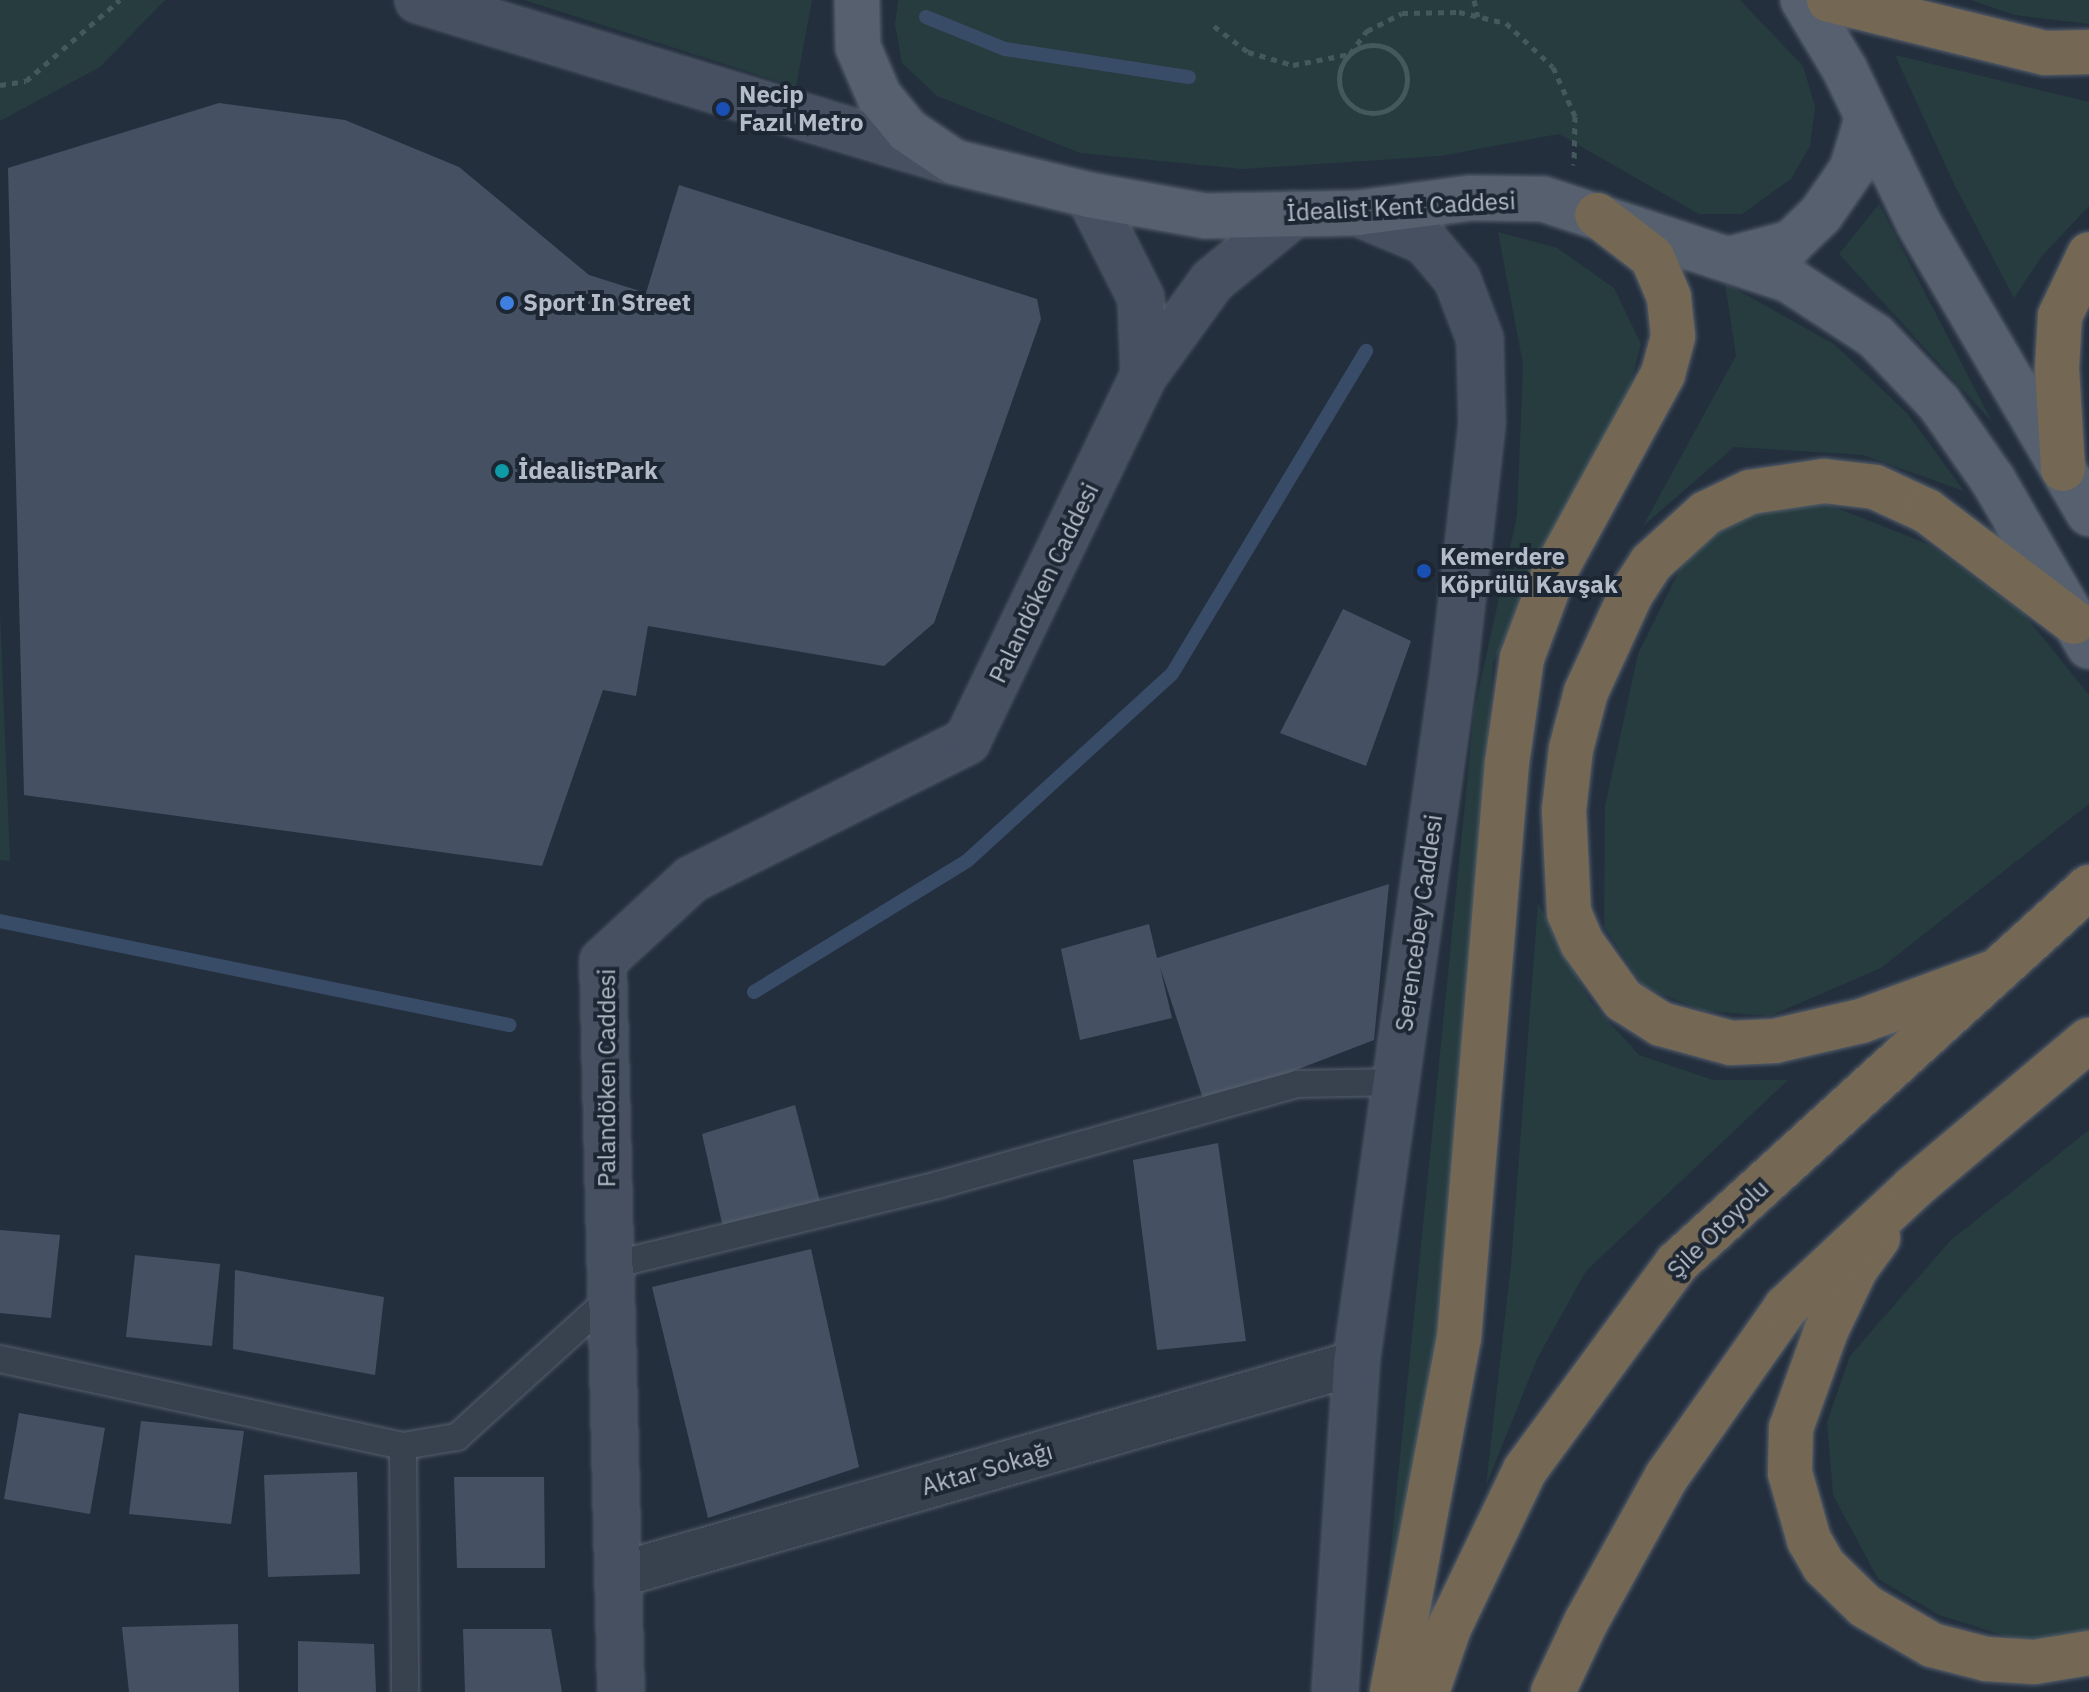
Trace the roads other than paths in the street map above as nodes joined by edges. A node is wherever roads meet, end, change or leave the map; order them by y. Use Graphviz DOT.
graph roads {
  1 [pos="418,0"];
  2 [pos="857,0"];
  3 [pos="1803,0"];
  4 [pos="1829,0"];
  5 [pos="2089,52"];
  6 [pos="1867,119"];
  7 [pos="954,162"];
  8 [pos="1089,195"];
  9 [pos="1583,211"];
  10 [pos="1358,213"];
  11 [pos="1294,214"];
  12 [pos="2089,255"];
  13 [pos="1734,258"];
  14 [pos="1144,375"];
  15 [pos="2063,469"];
  16 [pos="2089,514"];
  17 [pos="2081,634"];
  18 [pos="2089,887"];
  19 [pos="1997,971"];
  20 [pos="2089,1040"];
  21 [pos="1396,1082"];
  22 [pos="1913,1188"];
  23 [pos="608,1283"];
  24 [pos="0,1359"];
  25 [pos="1356,1363"];
  26 [pos="403,1446"];
  27 [pos="618,1575"];
  28 [pos="2089,1653"];
  29 [pos="1329,1690"];
  30 [pos="405,1692"];
  31 [pos="621,1692"];
  32 [pos="1392,1692"];
  33 [pos="1427,1692"];
  34 [pos="1553,1692"];
  1 -- 7 [label="street, İdealist Kent Caddesi"];
  2 -- 7 [label="main road, İdealist Kent Caddesi"];
  3 -- 6 [label="main road"];
  4 -- 5 [label="highway"];
  6 -- 13 [label="main road"];
  6 -- 15 [label="main road"];
  7 -- 8 [label="main road, İdealist Kent Caddesi"];
  8 -- 11 [label="main road, İdealist Kent Caddesi"];
  8 -- 14 [label="street"];
  9 -- 10 [label="main road, İdealist Kent Caddesi"];
  9 -- 13 [label="main road, İdealist Kent Caddesi"];
  9 -- 32 [label="highway"];
  10 -- 11 [label="main road, İdealist Kent Caddesi"];
  10 -- 21 [label="street, Serencebey Caddesi"];
  11 -- 14 [label="street, Palandöken Caddesi"];
  12 -- 15 [label="highway"];
  13 -- 17 [label="main road, İdealist Kent Caddesi"];
  14 -- 23 [label="street, Palandöken Caddesi"];
  15 -- 16 [label="main road"];
  17 -- 19 [label="highway"];
  18 -- 19 [label="highway, Şile Otoyolu"];
  19 -- 33 [label="highway, Şile Otoyolu"];
  20 -- 22 [label="highway"];
  21 -- 23 [label="lane"];
  21 -- 25 [label="street, Serencebey Caddesi"];
  22 -- 28 [label="highway"];
  22 -- 34 [label="highway"];
  23 -- 26 [label="lane"];
  23 -- 27 [label="street, Palandöken Caddesi"];
  24 -- 26 [label="lane"];
  25 -- 27 [label="street, Aktar Sokağı"];
  25 -- 29 [label="street, Serencebey Caddesi"];
  26 -- 30 [label="lane"];
  27 -- 31 [label="street, Palandöken Caddesi"];
}
